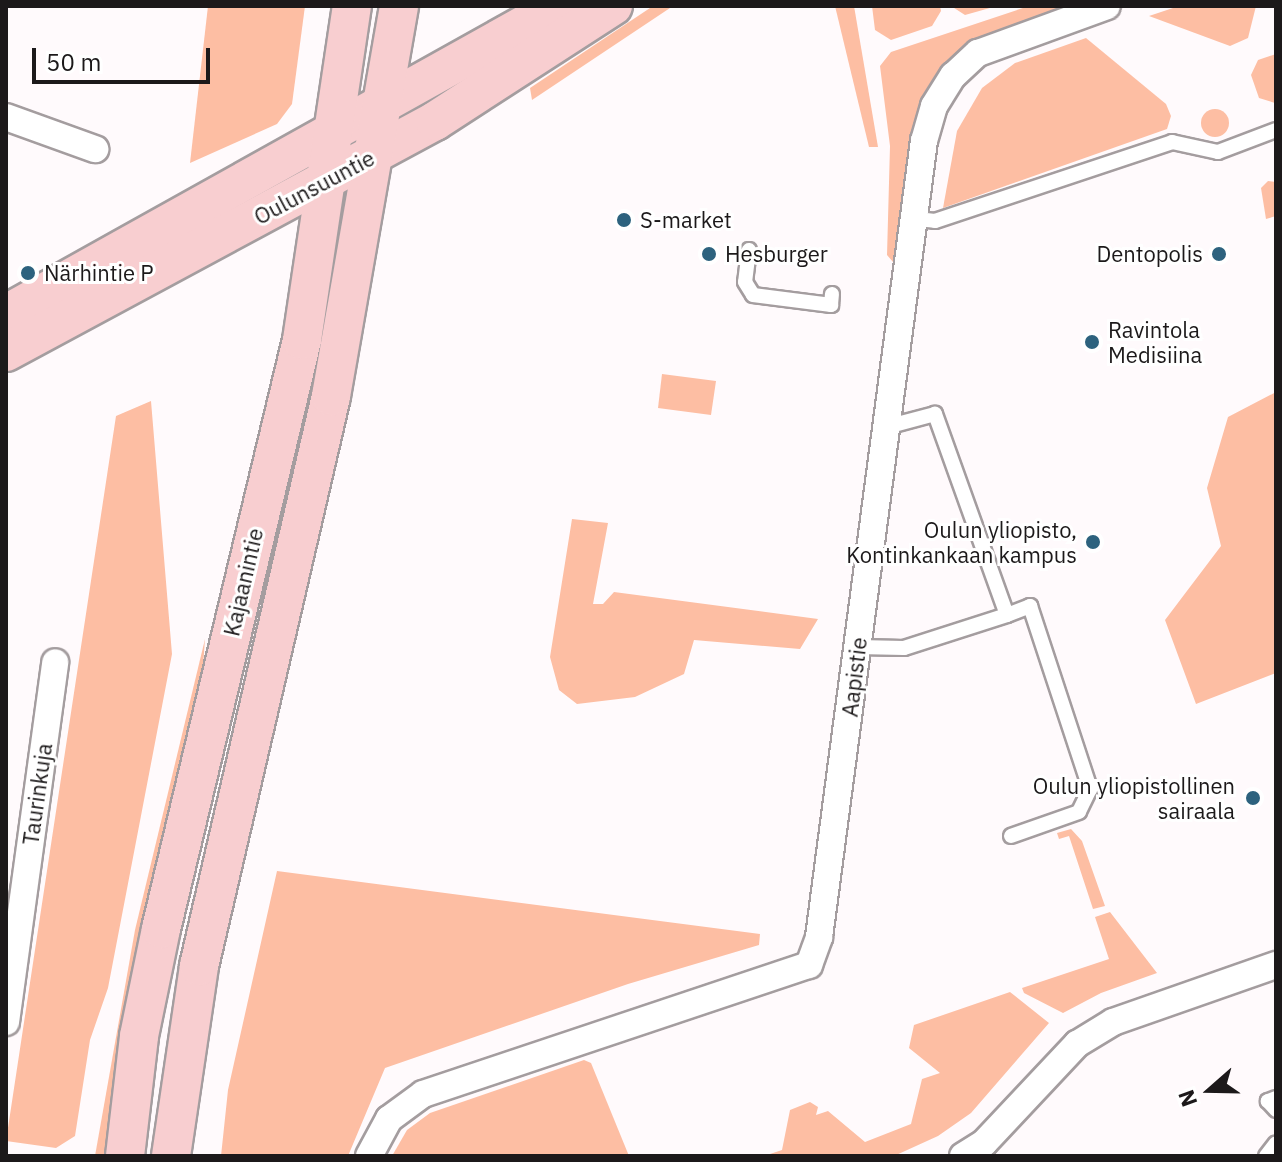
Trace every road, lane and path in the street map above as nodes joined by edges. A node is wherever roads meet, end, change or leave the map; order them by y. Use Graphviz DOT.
graph roads {
  1 [pos="352,6"];
  2 [pos="399,6"];
  3 [pos="558,6"];
  4 [pos="613,6"];
  5 [pos="1107,6"];
  6 [pos="385,101"];
  7 [pos="6,117"];
  8 [pos="1276,130"];
  9 [pos="336,131"];
  10 [pos="95,149"];
  11 [pos="376,153"];
  12 [pos="328,181"];
  13 [pos="917,219"];
  14 [pos="749,250"];
  15 [pos="832,294"];
  16 [pos="6,314"];
  17 [pos="6,352"];
  18 [pos="886,427"];
  19 [pos="1007,615"];
  20 [pos="858,647"];
  21 [pos="55,662"];
  22 [pos="1011,836"];
  23 [pos="1276,965"];
  24 [pos="6,1022"];
  25 [pos="1276,1143"];
  26 [pos="125,1156"];
  27 [pos="171,1156"];
  28 [pos="369,1156"];
  29 [pos="963,1156"];
  30 [pos="1266,1156"];
  1 -- 9 [label="main road, Kajaanintie"];
  2 -- 6 [label="main road, Kajaanintie"];
  3 -- 6 [label="main road, Oulunsuuntie"];
  4 -- 11 [label="main road, Oulunsuuntie"];
  5 -- 13 [label="street, Aapistie"];
  6 -- 9 [label="main road, Oulunsuuntie"];
  6 -- 11 [label="main road, Kajaanintie"];
  7 -- 10 [label="street"];
  8 -- 13 [label="lane"];
  9 -- 12 [label="main road, Kajaanintie"];
  9 -- 16 [label="main road, Oulunsuuntie"];
  11 -- 12 [label="main road, Oulunsuuntie"];
  11 -- 27 [label="main road, Kajaanintie"];
  12 -- 17 [label="main road, Oulunsuuntie"];
  12 -- 26 [label="main road, Kajaanintie"];
  13 -- 18 [label="street, Aapistie"];
  14 -- 15 [label="lane"];
  18 -- 19 [label="lane"];
  18 -- 20 [label="street, Aapistie"];
  19 -- 20 [label="lane"];
  19 -- 22 [label="lane"];
  20 -- 28 [label="street, Aapistie"];
  21 -- 24 [label="street, Taurinkuja"];
  23 -- 29 [label="street"];
  25 -- 30 [label="lane"];
}
